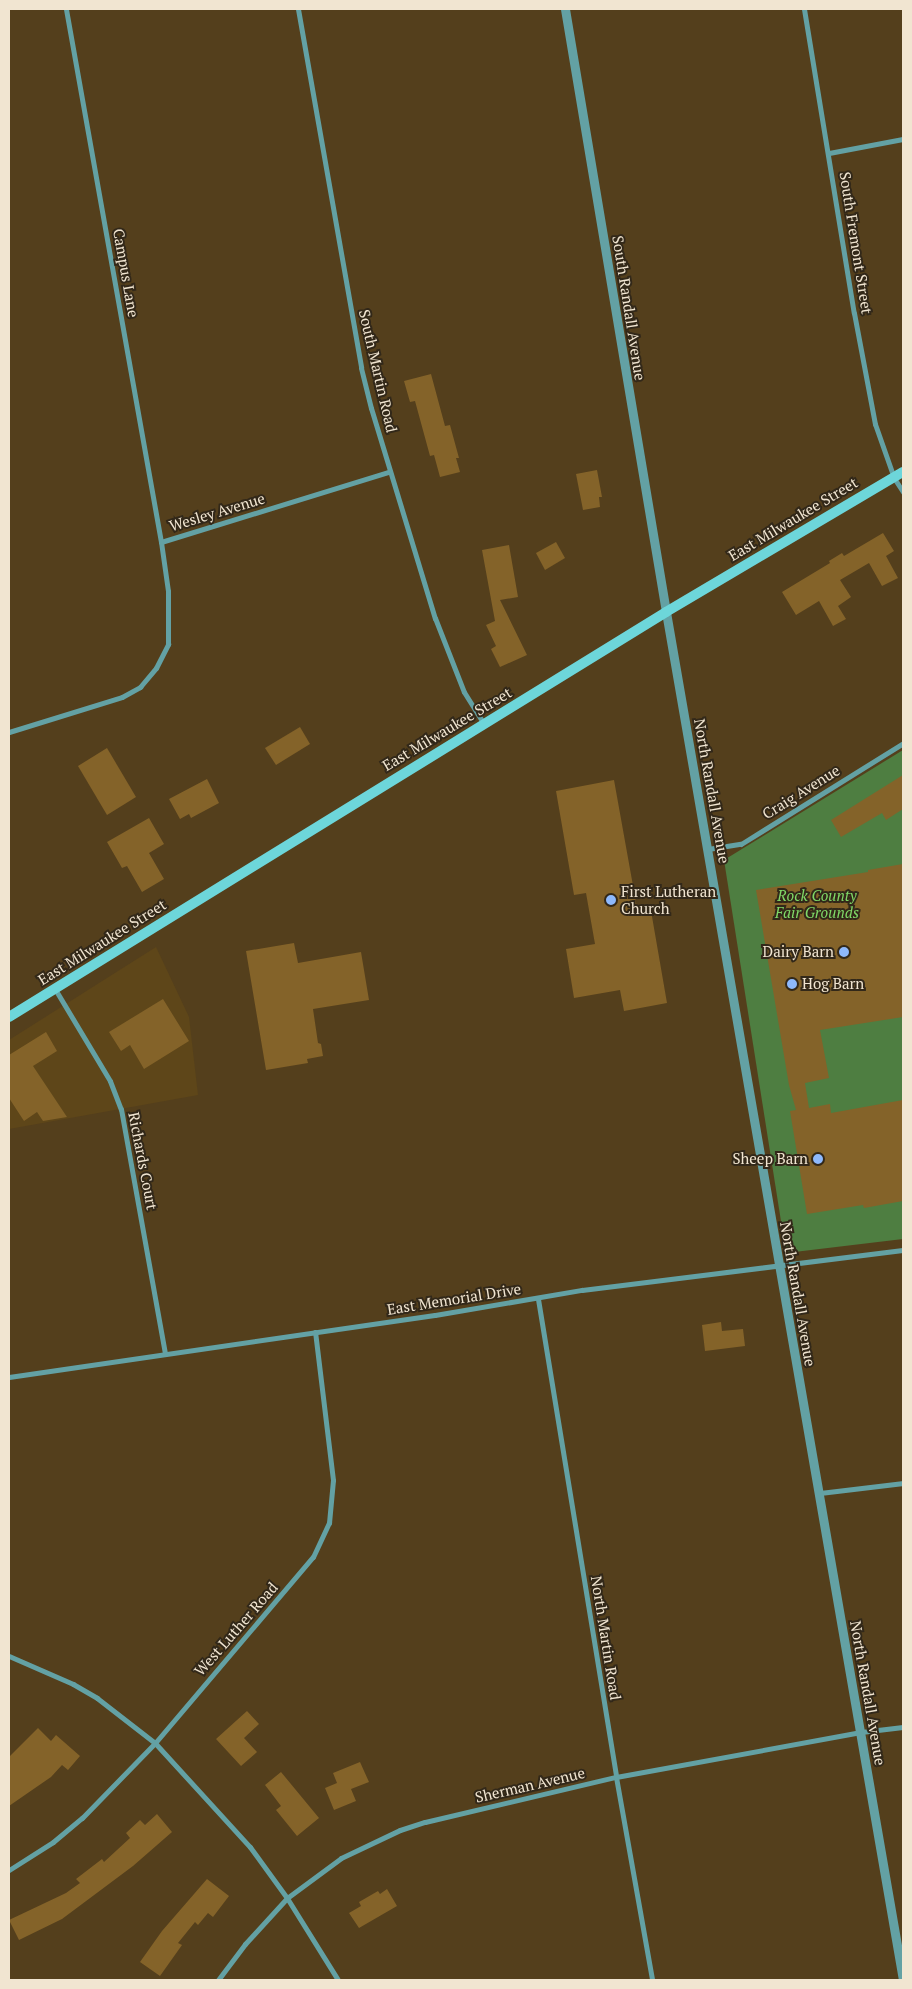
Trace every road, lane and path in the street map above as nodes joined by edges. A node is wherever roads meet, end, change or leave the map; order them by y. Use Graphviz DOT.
graph roads {
  1 [pos="66,9"];
  2 [pos="298,9"];
  3 [pos="565,9"];
  4 [pos="804,9"];
  5 [pos="903,139"];
  6 [pos="829,154"];
  7 [pos="389,472"];
  8 [pos="899,475"];
  9 [pos="903,492"];
  10 [pos="161,542"];
  11 [pos="666,612"];
  12 [pos="484,724"];
  13 [pos="9,732"];
  14 [pos="903,743"];
  15 [pos="708,849"];
  16 [pos="54,989"];
  17 [pos="9,1017"];
  18 [pos="903,1250"];
  19 [pos="779,1265"];
  20 [pos="538,1299"];
  21 [pos="315,1332"];
  22 [pos="165,1354"];
  23 [pos="9,1377"];
  24 [pos="903,1483"];
  25 [pos="820,1493"];
  26 [pos="9,1656"];
  27 [pos="903,1727"];
  28 [pos="861,1732"];
  29 [pos="154,1742"];
  30 [pos="616,1777"];
  31 [pos="9,1870"];
  32 [pos="287,1898"];
  33 [pos="218,1980"];
  34 [pos="338,1980"];
  35 [pos="652,1980"];
  36 [pos="903,1980"];
  1 -- 10 [label="street, Campus Lane"];
  2 -- 7 [label="street, South Martin Road"];
  3 -- 11 [label="street, South Randall Avenue"];
  4 -- 6 [label="street, South Fremont Street"];
  5 -- 6 [label="street"];
  6 -- 8 [label="street, South Fremont Street"];
  7 -- 10 [label="street, Wesley Avenue"];
  7 -- 12 [label="street, South Martin Road"];
  8 -- 9 [label="street, South Fremont Street"];
  8 -- 11 [label="main road, East Milwaukee Street"];
  10 -- 13 [label="street, Wesley Avenue"];
  11 -- 12 [label="main road, East Milwaukee Street"];
  11 -- 15 [label="street, North Randall Avenue"];
  12 -- 16 [label="main road, East Milwaukee Street"];
  14 -- 15 [label="street, Craig Avenue"];
  15 -- 19 [label="street, North Randall Avenue"];
  16 -- 17 [label="main road, East Milwaukee Street"];
  16 -- 22 [label="street, Richards Court"];
  18 -- 19 [label="street, East Memorial Drive"];
  19 -- 20 [label="street, East Memorial Drive"];
  19 -- 25 [label="street, North Randall Avenue"];
  20 -- 21 [label="street, East Memorial Drive"];
  20 -- 30 [label="street, North Martin Road"];
  21 -- 22 [label="street, East Memorial Drive"];
  21 -- 29 [label="street, West Luther Road"];
  22 -- 23 [label="street, East Memorial Drive"];
  24 -- 25 [label="street"];
  25 -- 28 [label="street, North Randall Avenue"];
  26 -- 29 [label="street"];
  27 -- 28 [label="street, Sherman Avenue"];
  28 -- 30 [label="street, Sherman Avenue"];
  28 -- 36 [label="street, North Randall Avenue"];
  29 -- 31 [label="street, West Luther Road"];
  29 -- 32 [label="street"];
  30 -- 32 [label="street, Sherman Avenue"];
  30 -- 35 [label="street, North Martin Road"];
  32 -- 33 [label="street, Sherman Avenue"];
  32 -- 34 [label="street"];
}
